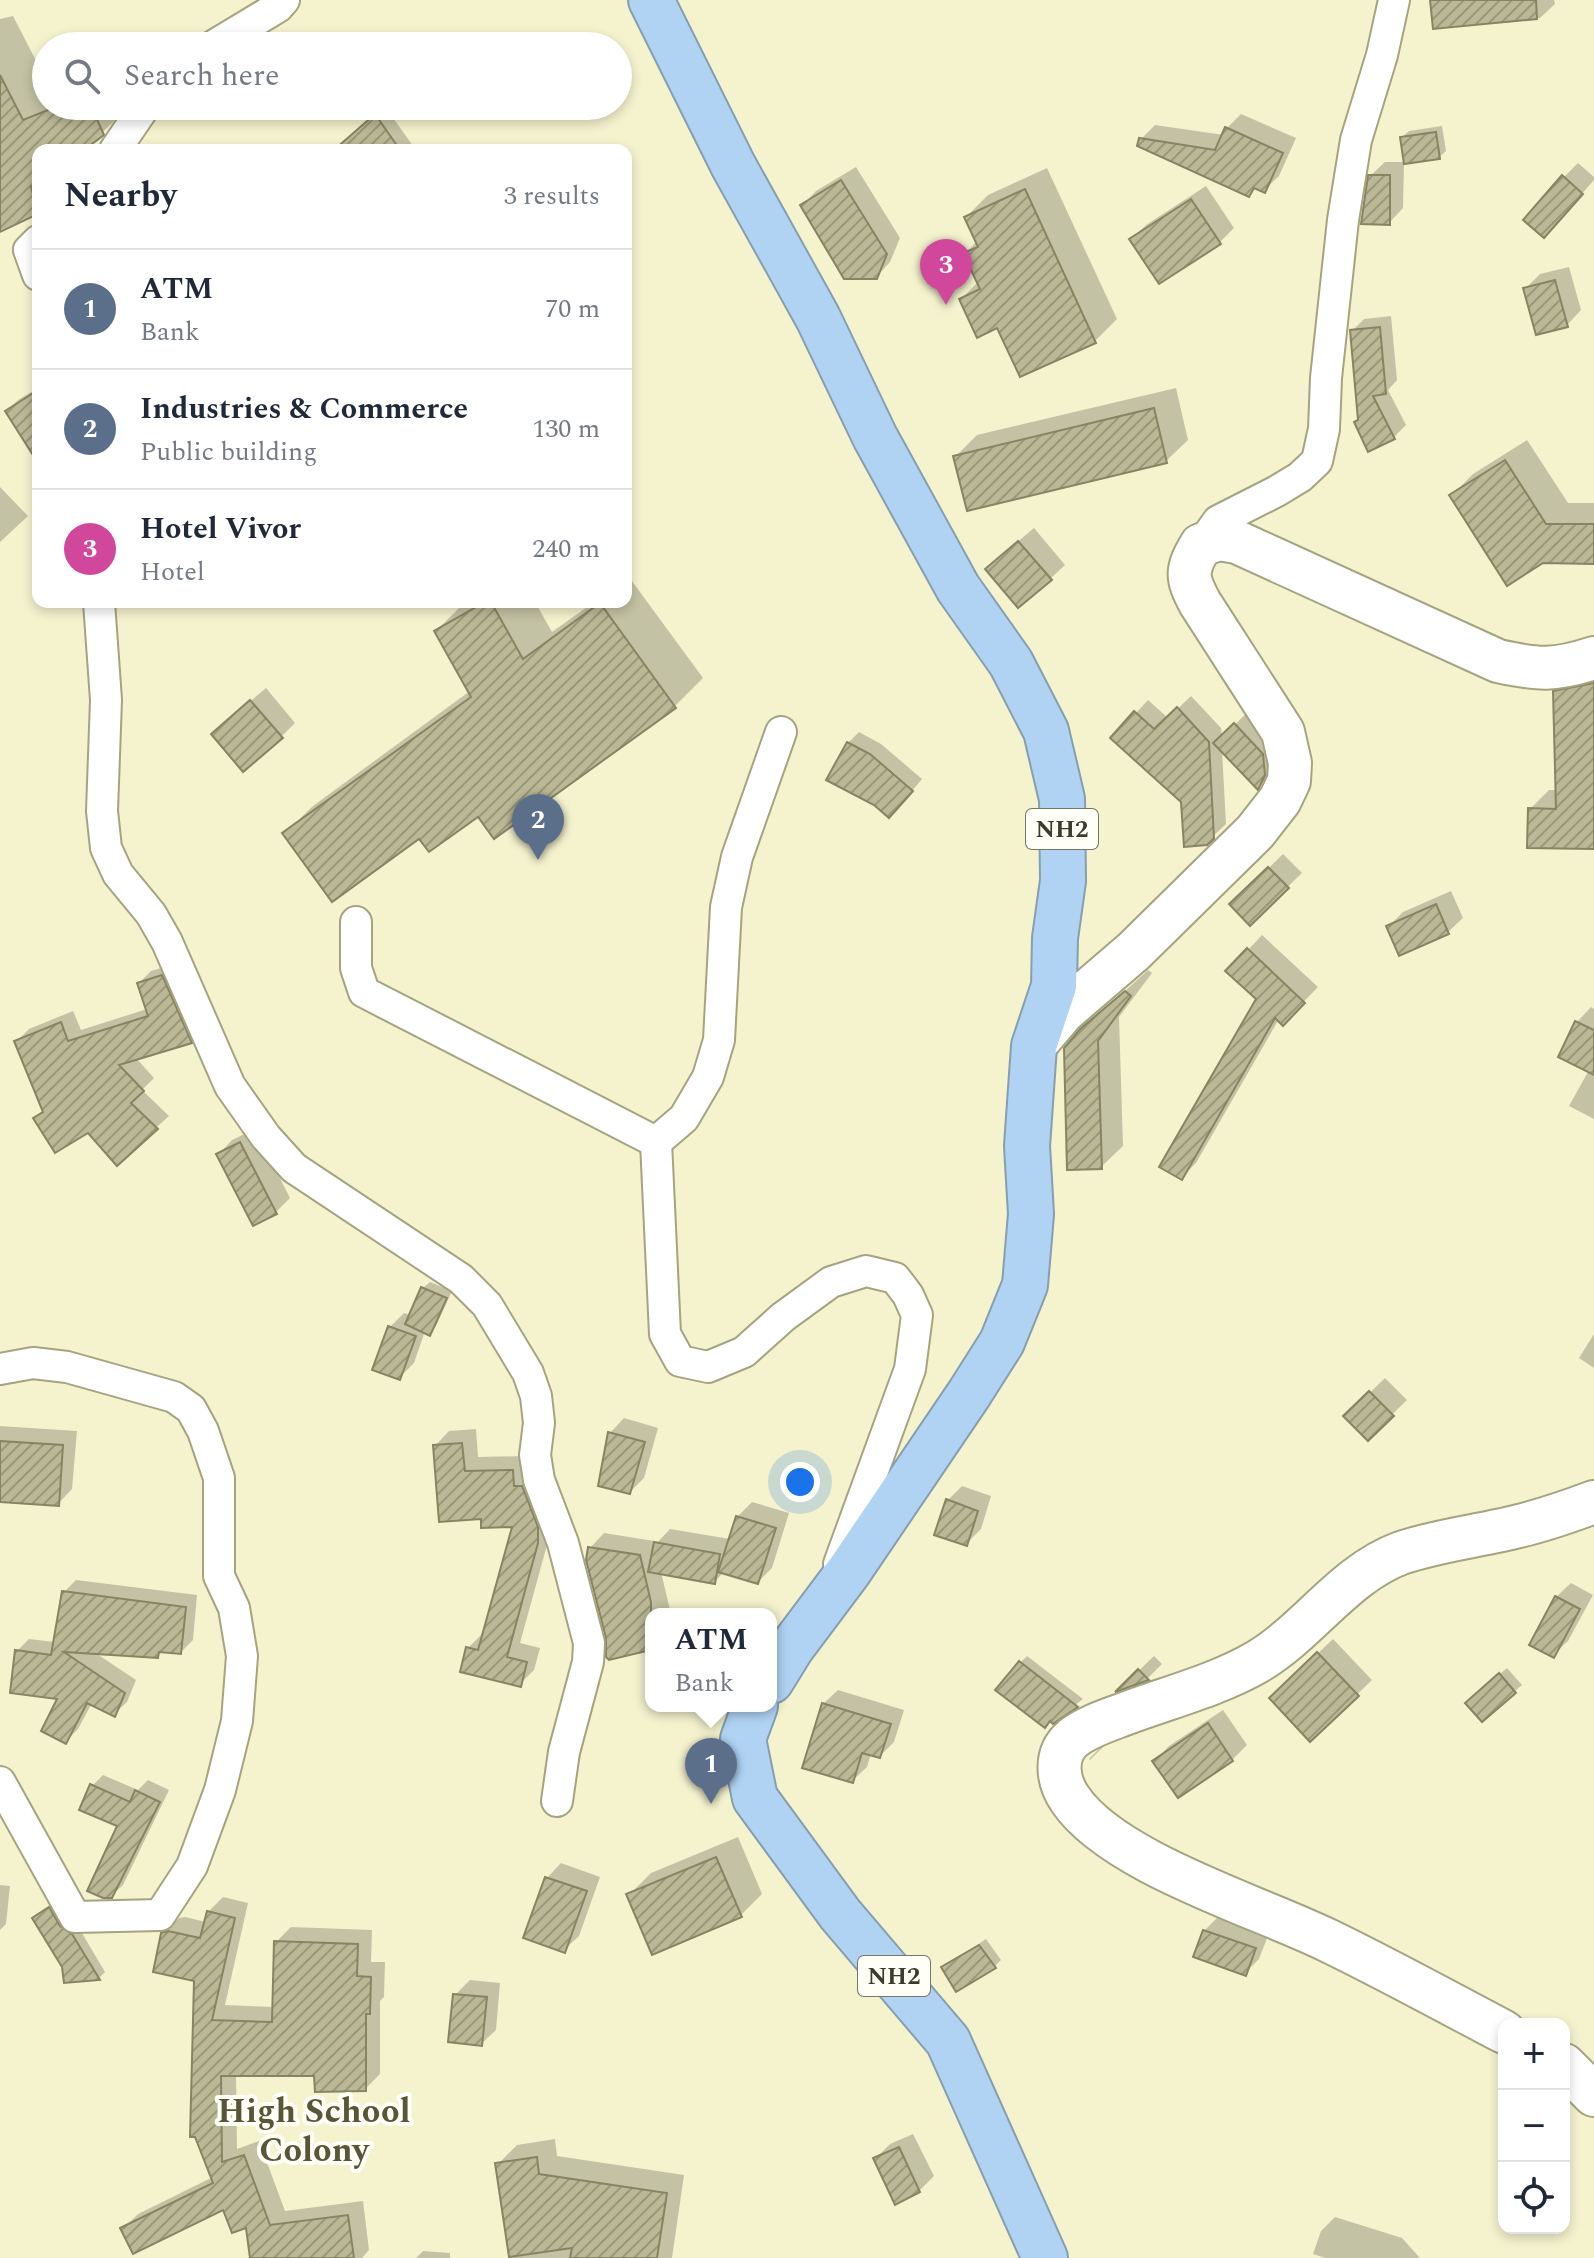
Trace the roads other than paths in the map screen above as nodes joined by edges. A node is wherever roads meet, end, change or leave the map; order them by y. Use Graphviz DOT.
graph roads {
  1 [pos="284,0"];
  2 [pos="651,0"];
  3 [pos="1394,0"];
  4 [pos="236,32"];
  5 [pos="135,120"];
  6 [pos="119,144"];
  7 [pos="1201,545"];
  8 [pos="99,608"];
  9 [pos="1594,658"];
  10 [pos="781,732"];
  11 [pos="356,922"];
  12 [pos="1034,1046"];
  13 [pos="656,1142"];
  14 [pos="0,1369"];
  15 [pos="1594,1502"];
  16 [pos="823,1607"];
  17 [pos="777,1672"];
  18 [pos="753,1712"];
  19 [pos="0,1782"];
  20 [pos="557,1801"];
  21 [pos="1498,2029"];
  22 [pos="1570,2071"];
  23 [pos="1594,2095"];
  24 [pos="1045,2258"];
  1 -- 4 [label="street"];
  2 -- 12 [label="highway, NH2"];
  3 -- 7 [label="street"];
  5 -- 6 [label="street"];
  7 -- 9 [label="street"];
  7 -- 12 [label="street"];
  8 -- 20 [label="street"];
  10 -- 13 [label="street"];
  11 -- 13 [label="street"];
  12 -- 16 [label="highway, NH2"];
  13 -- 16 [label="street"];
  14 -- 19 [label="street"];
  15 -- 21 [label="street"];
  16 -- 17 [label="highway, NH2"];
  18 -- 24 [label="highway, NH2"];
  22 -- 23 [label="street"];
}
